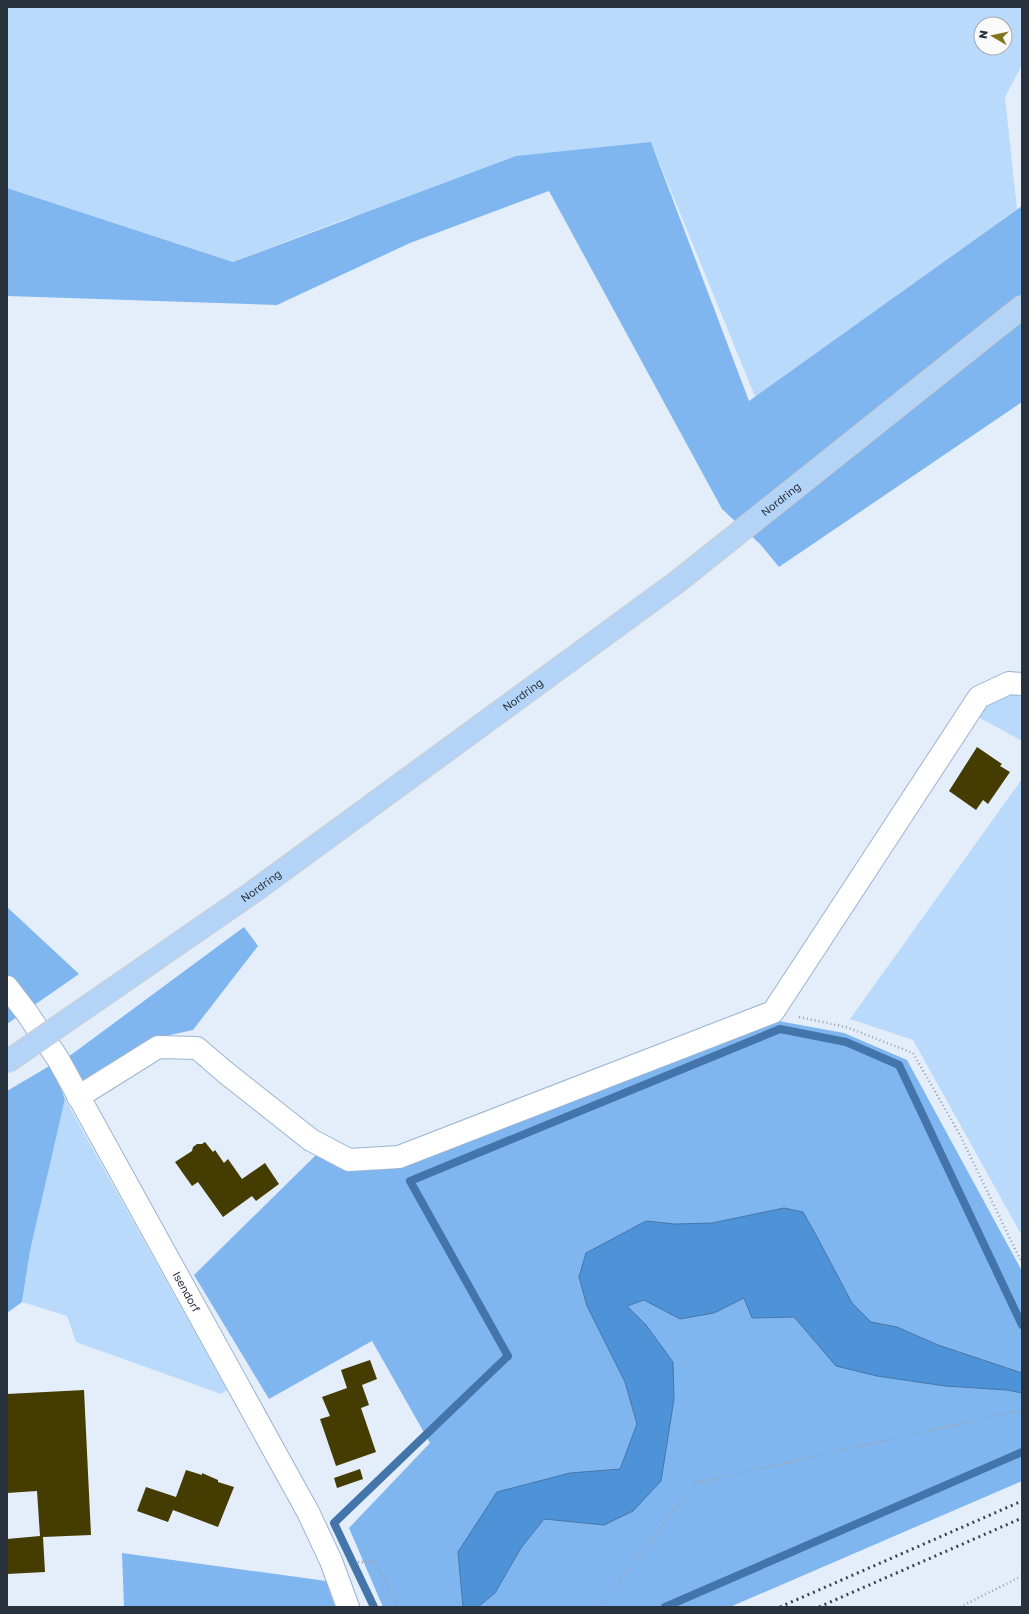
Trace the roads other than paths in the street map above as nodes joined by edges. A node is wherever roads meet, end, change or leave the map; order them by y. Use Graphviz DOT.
graph roads {
  1 [pos="1022,307"];
  2 [pos="1022,684"];
  3 [pos="7,987"];
  4 [pos="7,1062"];
  5 [pos="78,1097"];
  6 [pos="348,1607"];
  1 -- 4 [label="main road, Nordring, bridge"];
  2 -- 5 [label="street"];
  3 -- 5 [label="street, Isendorf"];
  5 -- 6 [label="street, Isendorf"];
}
